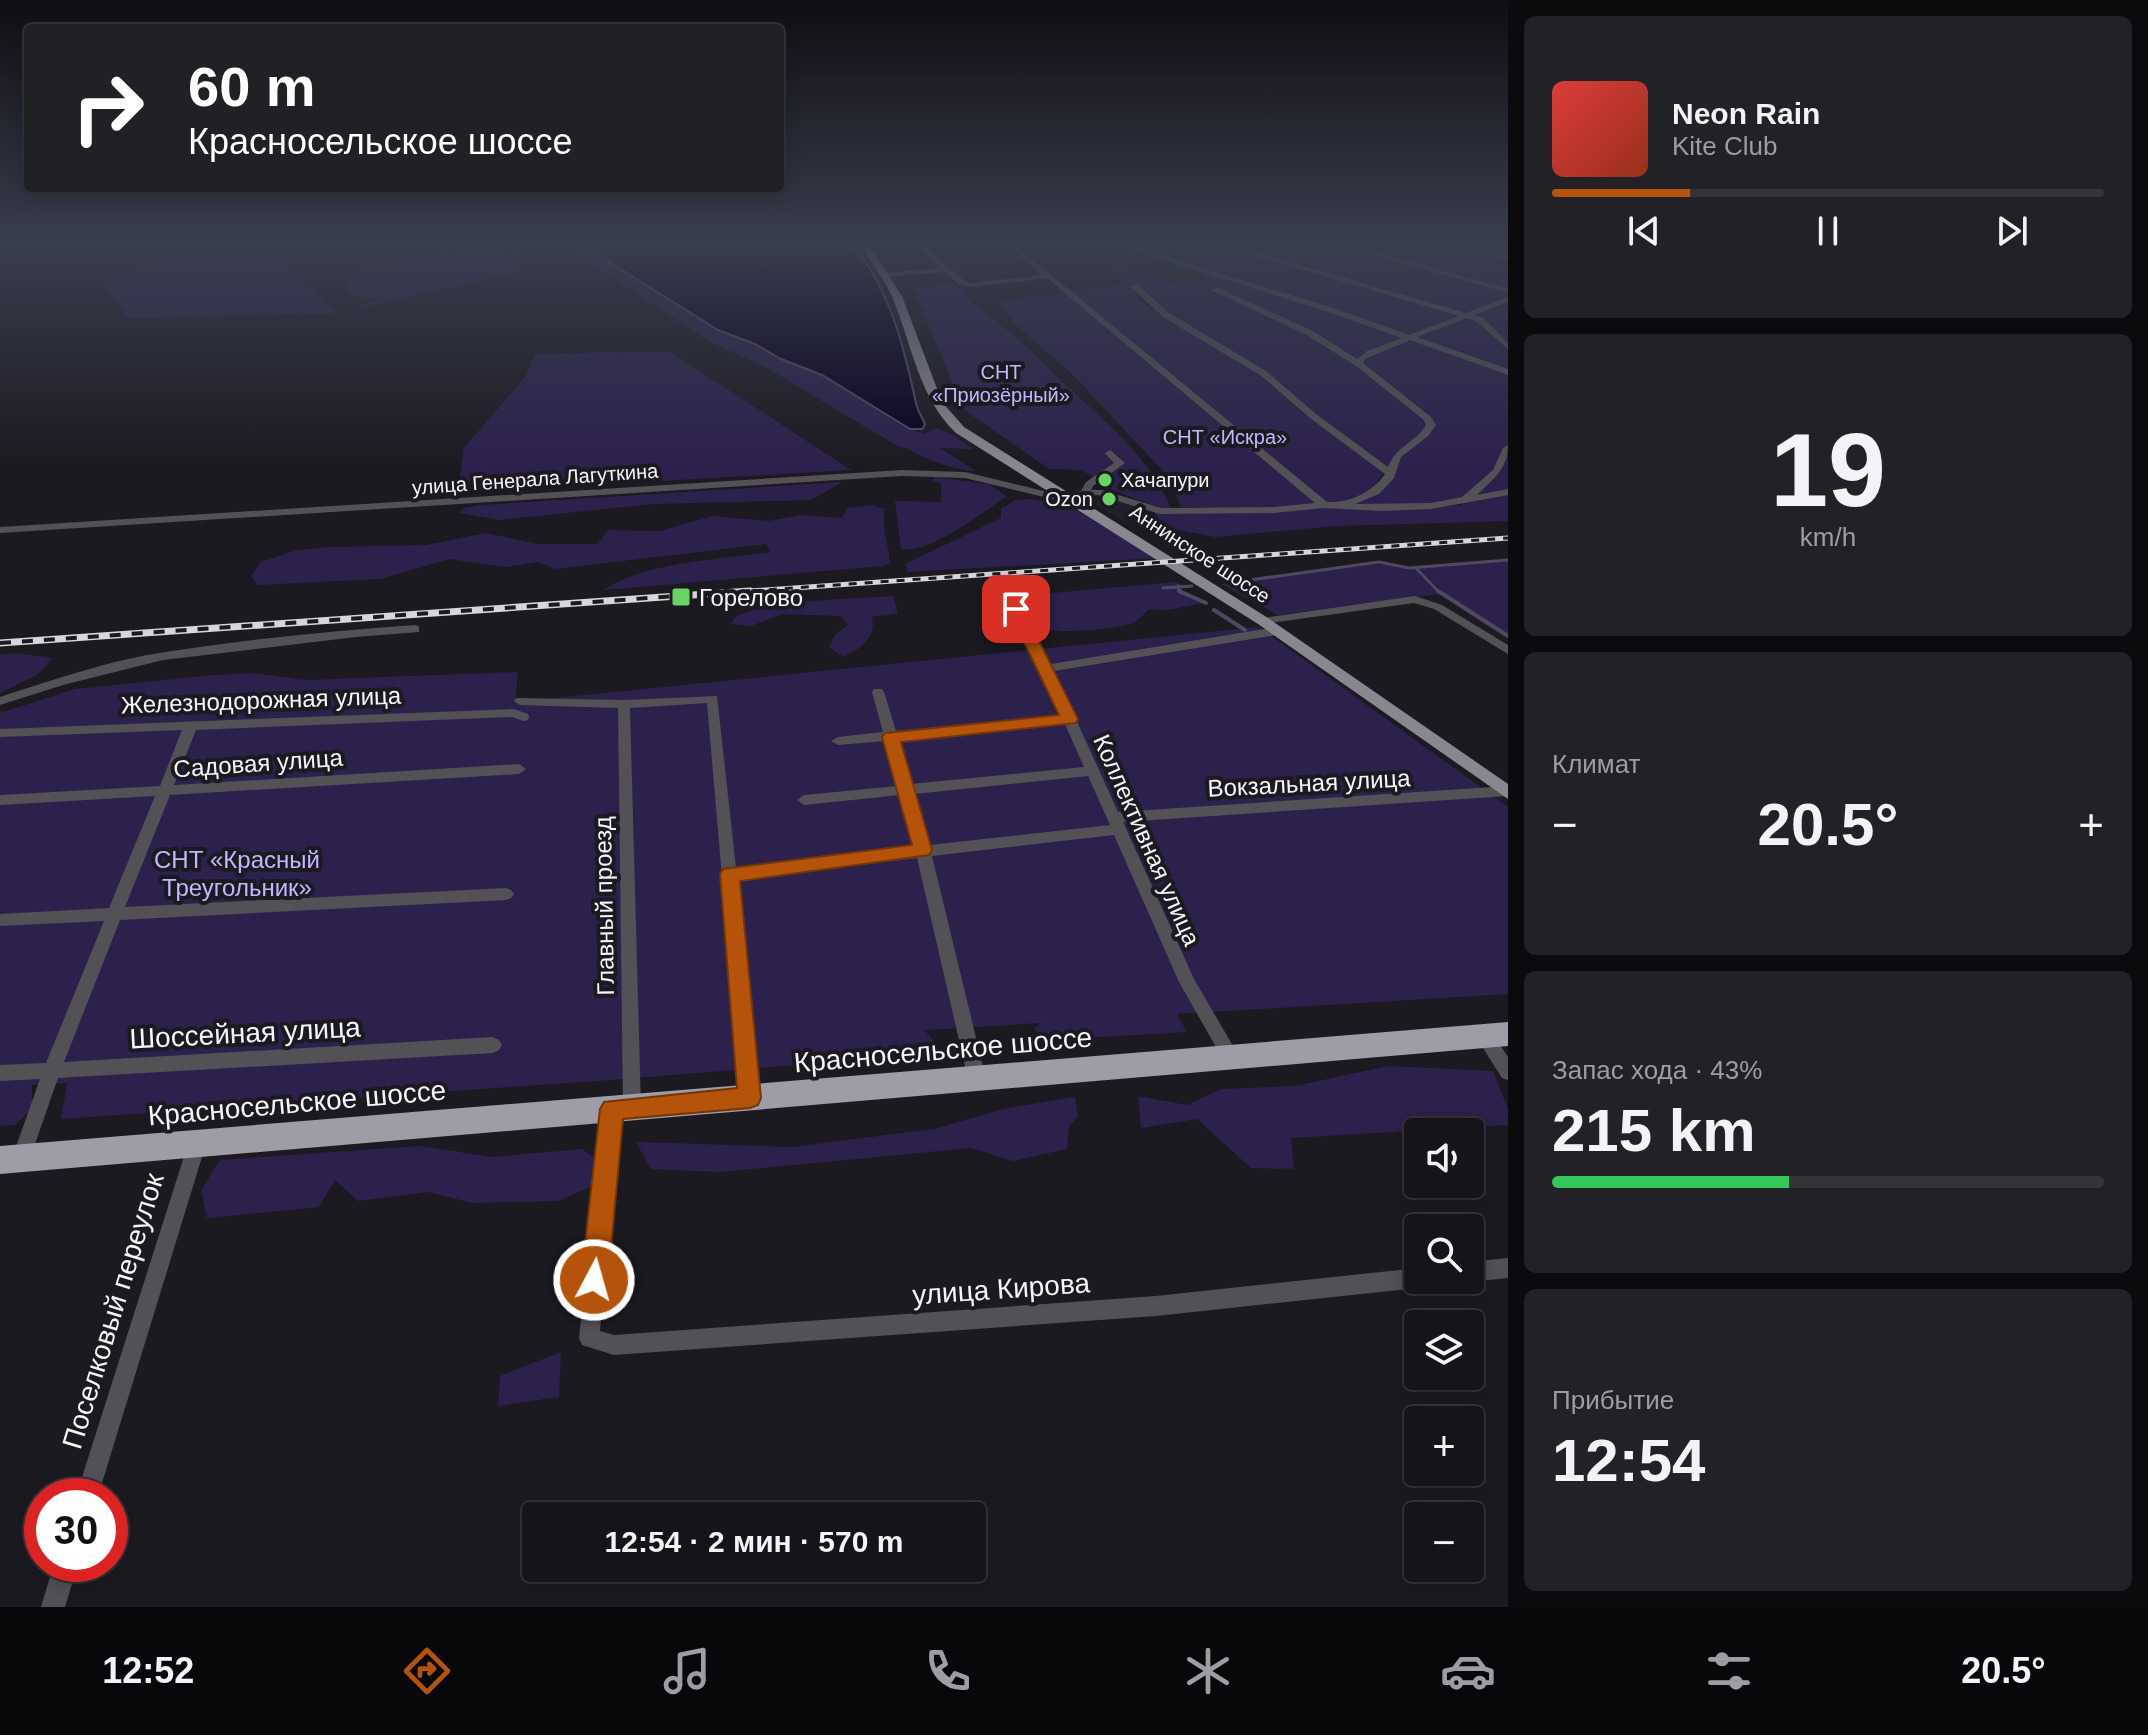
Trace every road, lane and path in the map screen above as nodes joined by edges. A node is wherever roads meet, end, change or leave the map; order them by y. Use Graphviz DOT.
graph roads {
  1 [pos="904,316"];
  2 [pos="1097,316"];
  3 [pos="1168,316"];
  4 [pos="1272,316"];
  5 [pos="1342,316"];
  6 [pos="1464,316"];
  7 [pos="1469,316"];
  8 [pos="1409,337"];
  9 [pos="1508,347"];
  10 [pos="1359,364"];
  11 [pos="1508,372"];
  12 [pos="1508,448"];
  13 [pos="1110,453"];
  14 [pos="1390,473"];
  15 [pos="1036,478"];
  16 [pos="1022,488"];
  17 [pos="1086,491"];
  18 [pos="1508,492"];
  19 [pos="1068,497"];
  20 [pos="1465,500"];
  21 [pos="1324,505"];
  22 [pos="1344,505"];
  23 [pos="0,530"];
  24 [pos="1008,593"];
  25 [pos="1270,626"];
  26 [pos="415,629"];
  27 [pos="1508,650"];
  28 [pos="1047,668"];
  29 [pos="878,692"];
  30 [pos="0,701"];
  31 [pos="520,701"];
  32 [pos="624,704"];
  33 [pos="523,717"];
  34 [pos="1070,719"];
  35 [pos="191,725"];
  36 [pos="0,733"];
  37 [pos="891,737"];
  38 [pos="838,741"];
  39 [pos="519,769"];
  40 [pos="1093,771"];
  41 [pos="165,791"];
  42 [pos="904,792"];
  43 [pos="1507,792"];
  44 [pos="0,800"];
  45 [pos="804,800"];
  46 [pos="1116,823"];
  47 [pos="923,850"];
  48 [pos="730,874"];
  49 [pos="506,894"];
  50 [pos="117,912"];
  51 [pos="0,920"];
  52 [pos="1497,1036"];
  53 [pos="493,1045"];
  54 [pos="1231,1058"];
  55 [pos="52,1070"];
  56 [pos="1508,1072"];
  57 [pos="0,1073"];
  58 [pos="977,1079"];
  59 [pos="750,1098"];
  60 [pos="622,1108"];
  61 [pos="197,1144"];
  62 [pos="11,1159"];
  63 [pos="1508,1268"];
  64 [pos="1484,1271"];
  65 [pos="1404,1279"];
  66 [pos="589,1338"];
  67 [pos="93,1478"];
  68 [pos="61,1582"];
  69 [pos="53,1607"];
  1 -- 15 [label="main road, Аннинское шоссе"];
  2 -- 21 [label="street"];
  3 -- 14 [label="street"];
  4 -- 10 [label="street"];
  5 -- 8 [label="street"];
  6 -- 8 [label="street"];
  7 -- 9 [label="street"];
  8 -- 10 [label="street"];
  8 -- 11 [label="street"];
  10 -- 14 [label="street"];
  12 -- 20 [label="street"];
  13 -- 17 [label="street"];
  14 -- 22 [label="street"];
  15 -- 16 [label="street"];
  15 -- 19 [label="main road, Аннинское шоссе"];
  16 -- 19 [label="street, улица Генерала Лагуткина"];
  16 -- 23 [label="street, улица Генерала Лагуткина"];
  17 -- 19 [label="street"];
  17 -- 21 [label="street"];
  18 -- 20 [label="street"];
  19 -- 25 [label="main road, Аннинское шоссе"];
  20 -- 22 [label="street"];
  21 -- 22 [label="street"];
  24 -- 28 [label="street, Коллективная улица"];
  25 -- 27 [label="street"];
  25 -- 28 [label="street"];
  25 -- 43 [label="main road, Аннинское шоссе"];
  26 -- 30 [label="street"];
  28 -- 34 [label="street, Коллективная улица"];
  29 -- 37 [label="street"];
  31 -- 32 [label="street"];
  32 -- 48 [label="street"];
  32 -- 60 [label="street, Главный проезд"];
  33 -- 35 [label="street, Железнодорожная улица"];
  34 -- 37 [label="street"];
  34 -- 40 [label="street, Коллективная улица"];
  35 -- 36 [label="street, Железнодорожная улица"];
  35 -- 41 [label="street"];
  37 -- 38 [label="street"];
  37 -- 42 [label="street"];
  39 -- 41 [label="street, Садовая улица"];
  40 -- 42 [label="street"];
  40 -- 46 [label="street, Коллективная улица"];
  41 -- 44 [label="street, Садовая улица"];
  41 -- 50 [label="street"];
  42 -- 45 [label="street"];
  42 -- 47 [label="street"];
  43 -- 46 [label="street, Вокзальная улица"];
  46 -- 47 [label="street, Вокзальная улица"];
  46 -- 54 [label="street, Коллективная улица"];
  47 -- 48 [label="street, Вокзальная улица"];
  47 -- 58 [label="street"];
  48 -- 59 [label="street"];
  49 -- 50 [label="street"];
  50 -- 51 [label="street"];
  50 -- 55 [label="street"];
  52 -- 54 [label="highway, Красносельское шоссе"];
  52 -- 56 [label="street"];
  53 -- 55 [label="street, Шоссейная улица"];
  54 -- 58 [label="highway, Красносельское шоссе"];
  55 -- 57 [label="street, Шоссейная улица"];
  55 -- 62 [label="street"];
  58 -- 59 [label="highway, Красносельское шоссе"];
  59 -- 60 [label="highway, Красносельское шоссе"];
  60 -- 61 [label="highway, Красносельское шоссе"];
  60 -- 66 [label="street, Главный проезд"];
  61 -- 62 [label="highway, Красносельское шоссе"];
  61 -- 67 [label="street, Поселковый переулок"];
  63 -- 64 [label="street"];
  65 -- 66 [label="street, улица Кирова"];
  68 -- 69 [label="street"];
}
